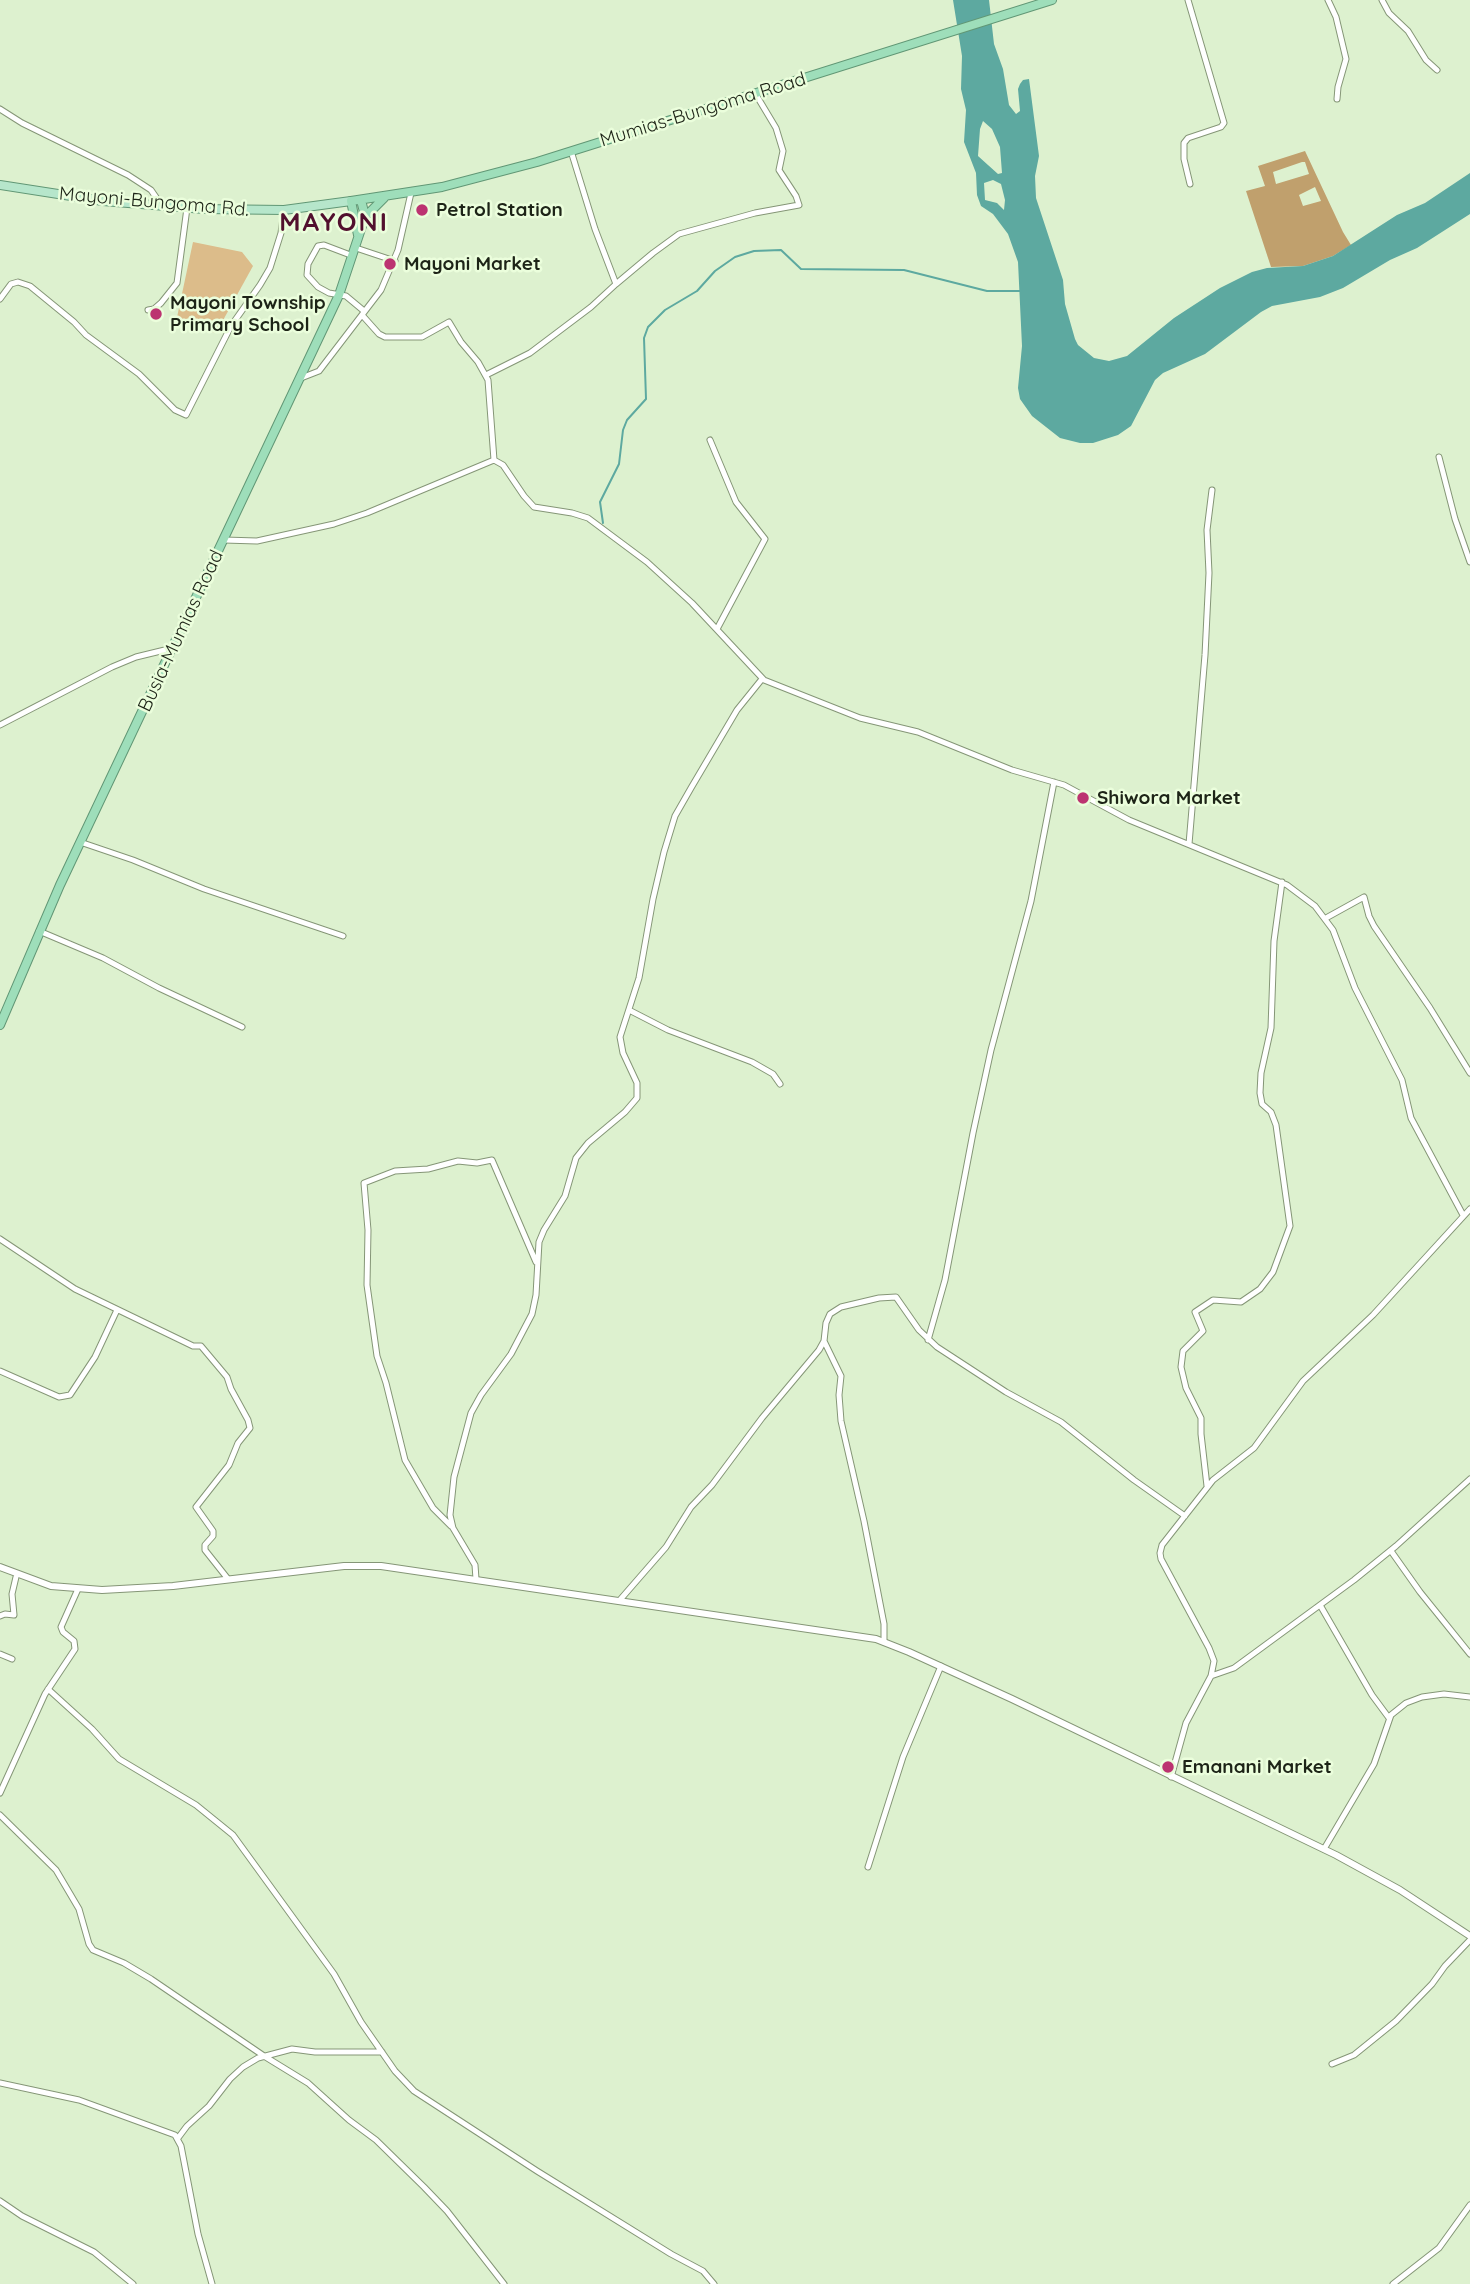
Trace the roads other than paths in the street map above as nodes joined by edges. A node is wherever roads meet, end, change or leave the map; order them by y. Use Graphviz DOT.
graph roads {
  1 [pos="1052,0"];
  2 [pos="1188,0"];
  3 [pos="1328,0"];
  4 [pos="1382,0"];
  5 [pos="1437,70"];
  6 [pos="755,93"];
  7 [pos="1337,99"];
  8 [pos="0,109"];
  9 [pos="571,151"];
  10 [pos="1191,184"];
  11 [pos="0,185"];
  12 [pos="411,193"];
  13 [pos="384,198"];
  14 [pos="361,200"];
  15 [pos="351,201"];
  16 [pos="162,206"];
  17 [pos="187,208"];
  18 [pos="284,210"];
  19 [pos="364,218"];
  20 [pos="358,235"];
  21 [pos="355,252"];
  22 [pos="395,261"];
  23 [pos="616,284"];
  24 [pos="339,295"];
  25 [pos="0,299"];
  26 [pos="148,310"];
  27 [pos="363,313"];
  28 [pos="486,374"];
  29 [pos="301,378"];
  30 [pos="710,440"];
  31 [pos="1439,457"];
  32 [pos="494,460"];
  33 [pos="1212,490"];
  34 [pos="224,540"];
  35 [pos="1470,562"];
  36 [pos="717,629"];
  37 [pos="173,648"];
  38 [pos="762,679"];
  39 [pos="0,725"];
  40 [pos="1054,782"];
  41 [pos="80,842"];
  42 [pos="1189,844"];
  43 [pos="1282,882"];
  44 [pos="1326,918"];
  45 [pos="39,931"];
  46 [pos="344,936"];
  47 [pos="629,1010"];
  48 [pos="0,1025"];
  49 [pos="242,1027"];
  50 [pos="1470,1073"];
  51 [pos="780,1084"];
  52 [pos="1470,1209"];
  53 [pos="1463,1215"];
  54 [pos="0,1238"];
  55 [pos="536,1263"];
  56 [pos="117,1310"];
  57 [pos="928,1340"];
  58 [pos="824,1341"];
  59 [pos="0,1371"];
  60 [pos="1470,1479"];
  61 [pos="1207,1486"];
  62 [pos="1185,1516"];
  63 [pos="453,1528"];
  64 [pos="1391,1551"];
  65 [pos="0,1567"];
  66 [pos="16,1577"];
  67 [pos="228,1579"];
  68 [pos="476,1579"];
  69 [pos="78,1589"];
  70 [pos="620,1601"];
  71 [pos="1320,1605"];
  72 [pos="0,1616"];
  73 [pos="884,1642"];
  74 [pos="0,1654"];
  75 [pos="1470,1654"];
  76 [pos="12,1659"];
  77 [pos="941,1666"];
  78 [pos="1211,1676"];
  79 [pos="48,1689"];
  80 [pos="1470,1697"];
  81 [pos="1389,1718"];
  82 [pos="1171,1777"];
  83 [pos="0,1793"];
  84 [pos="0,1815"];
  85 [pos="1324,1849"];
  86 [pos="868,1867"];
  87 [pos="1470,1938"];
  88 [pos="382,2052"];
  89 [pos="264,2056"];
  90 [pos="1332,2064"];
  91 [pos="0,2083"];
  92 [pos="178,2138"];
  93 [pos="0,2201"];
  94 [pos="1470,2205"];
  95 [pos="133,2284"];
  96 [pos="212,2284"];
  97 [pos="505,2284"];
  98 [pos="714,2284"];
  99 [pos="1393,2284"];
  1 -- 6 [label="highway, Mumias-Bungoma Road"];
  2 -- 10 [label="street"];
  3 -- 7 [label="street"];
  4 -- 5 [label="street"];
  6 -- 9 [label="highway, Mumias-Bungoma Road"];
  6 -- 23 [label="street"];
  8 -- 16 [label="street"];
  9 -- 12 [label="highway, Mumias-Bungoma Road"];
  9 -- 23 [label="street"];
  11 -- 16 [label="main road, Mayoni-Bungoma Rd."];
  12 -- 13 [label="highway, Mumias-Bungoma Road"];
  12 -- 22 [label="street"];
  13 -- 14 [label="highway, Mumias-Bungoma Road"];
  13 -- 19 [label="highway, Busia-Mumias Road"];
  14 -- 15 [label="highway, Mumias-Bungoma Road"];
  14 -- 19 [label="highway, Busia-Mumias Road"];
  15 -- 18 [label="main road, Mayoni-Bungoma Rd."];
  15 -- 20 [label="highway, Busia-Mumias Road"];
  16 -- 17 [label="main road, Mayoni-Bungoma Rd."];
  17 -- 18 [label="main road, Mayoni-Bungoma Rd."];
  17 -- 26 [label="street"];
  18 -- 25 [label="street"];
  19 -- 20 [label="highway, Busia-Mumias Road"];
  20 -- 21 [label="highway, Busia-Mumias Road"];
  21 -- 22 [label="street"];
  21 -- 24 [label="highway, Busia-Mumias Road"];
  21 -- 24 [label="street"];
  22 -- 27 [label="street"];
  23 -- 28 [label="street"];
  24 -- 27 [label="street"];
  24 -- 29 [label="highway, Busia-Mumias Road"];
  27 -- 28 [label="street"];
  27 -- 29 [label="street"];
  28 -- 32 [label="street"];
  29 -- 34 [label="highway, Busia-Mumias Road"];
  30 -- 36 [label="street"];
  31 -- 35 [label="street"];
  32 -- 34 [label="street"];
  32 -- 36 [label="street"];
  33 -- 42 [label="street"];
  34 -- 37 [label="highway, Busia-Mumias Road"];
  36 -- 38 [label="street"];
  37 -- 39 [label="street"];
  37 -- 41 [label="highway, Busia-Mumias Road"];
  38 -- 40 [label="street"];
  38 -- 47 [label="street"];
  40 -- 42 [label="street"];
  40 -- 57 [label="street"];
  41 -- 45 [label="highway, Busia-Mumias Road"];
  41 -- 46 [label="street"];
  42 -- 43 [label="street"];
  43 -- 44 [label="street"];
  43 -- 61 [label="street"];
  44 -- 50 [label="street"];
  44 -- 53 [label="street"];
  45 -- 48 [label="highway, Busia-Mumias Road"];
  45 -- 49 [label="street"];
  47 -- 51 [label="street"];
  47 -- 55 [label="street"];
  52 -- 53 [label="street"];
  53 -- 61 [label="street"];
  54 -- 56 [label="street"];
  55 -- 63 [label="street"];
  55 -- 63 [label="street"];
  56 -- 59 [label="street"];
  56 -- 67 [label="street"];
  57 -- 58 [label="street"];
  57 -- 62 [label="street"];
  58 -- 70 [label="street"];
  58 -- 73 [label="street"];
  60 -- 64 [label="street"];
  61 -- 62 [label="street"];
  62 -- 78 [label="street"];
  63 -- 68 [label="street"];
  64 -- 71 [label="street"];
  64 -- 75 [label="street"];
  65 -- 69 [label="street"];
  66 -- 72 [label="street"];
  67 -- 68 [label="street"];
  67 -- 69 [label="street"];
  68 -- 70 [label="street"];
  69 -- 79 [label="street"];
  70 -- 73 [label="street"];
  71 -- 78 [label="street"];
  71 -- 81 [label="street"];
  73 -- 77 [label="street"];
  74 -- 76 [label="street"];
  77 -- 82 [label="street"];
  77 -- 86 [label="street"];
  78 -- 82 [label="street"];
  79 -- 83 [label="street"];
  79 -- 88 [label="street"];
  80 -- 81 [label="street"];
  81 -- 85 [label="street"];
  82 -- 85 [label="street"];
  84 -- 89 [label="street"];
  85 -- 87 [label="street"];
  87 -- 90 [label="street"];
  88 -- 89 [label="street"];
  88 -- 98 [label="street"];
  89 -- 92 [label="street"];
  89 -- 97 [label="street"];
  91 -- 92 [label="street"];
  92 -- 96 [label="street"];
  93 -- 95 [label="street"];
  94 -- 99 [label="street"];
}
